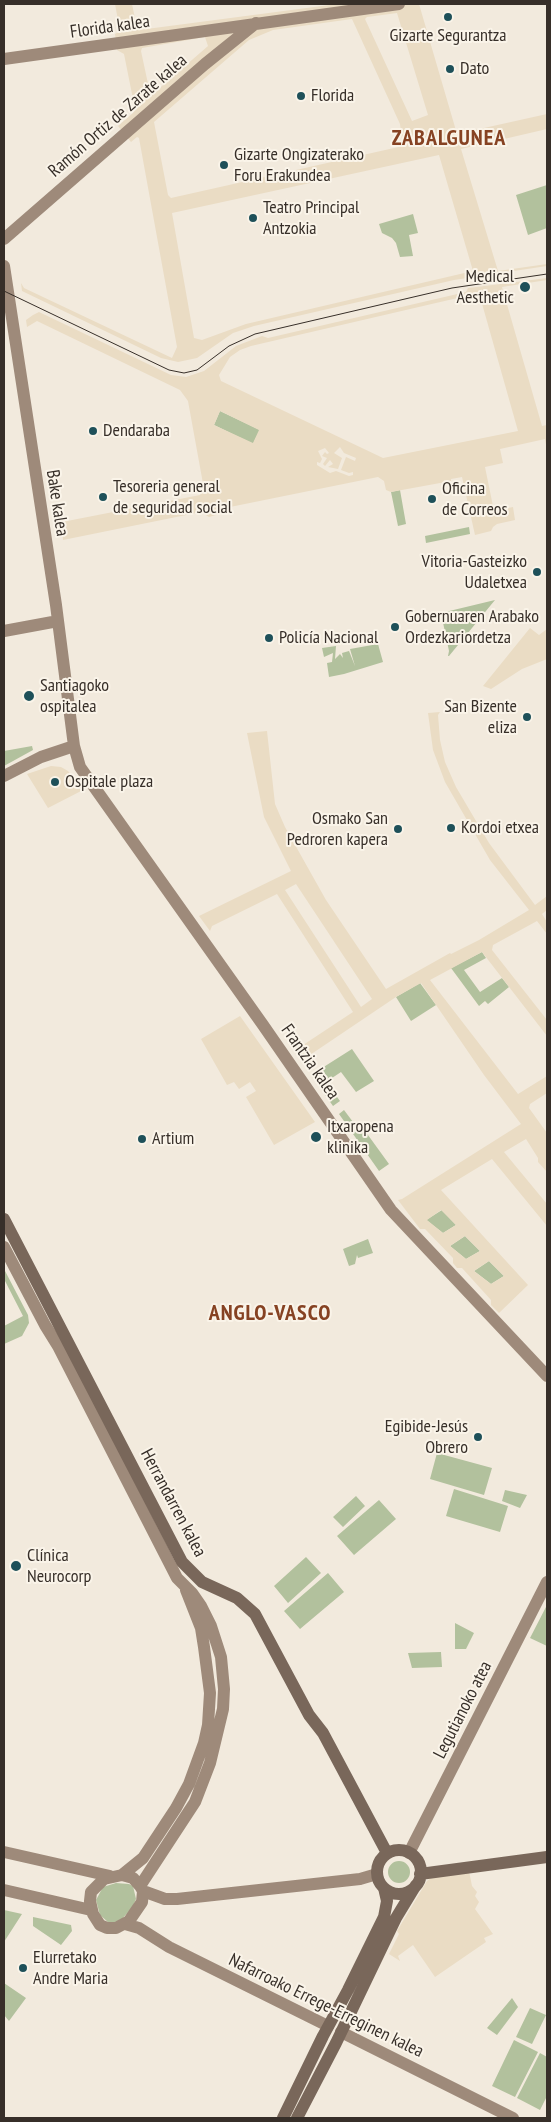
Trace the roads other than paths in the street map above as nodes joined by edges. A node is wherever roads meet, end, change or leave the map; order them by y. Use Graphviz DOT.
graph roads {
  1 [pos="399,4"];
  2 [pos="257,23"];
  3 [pos="4,59"];
  4 [pos="4,239"];
  5 [pos="4,266"];
  6 [pos="58,621"];
  7 [pos="4,630"];
  8 [pos="74,746"];
  9 [pos="4,776"];
  10 [pos="4,1219"];
  11 [pos="4,1247"];
  12 [pos="547,1376"];
  13 [pos="178,1556"];
  14 [pos="547,1582"];
  15 [pos="185,1588"];
  16 [pos="4,1852"];
  17 [pos="387,1853"];
  18 [pos="409,1853"];
  19 [pos="547,1857"];
  20 [pos="377,1874"];
  21 [pos="116,1875"];
  22 [pos="418,1879"];
  23 [pos="384,1888"];
  24 [pos="142,1889"];
  25 [pos="4,1890"];
  26 [pos="91,1910"];
  27 [pos="125,1924"];
  28 [pos="328,2026"];
  29 [pos="342,2032"];
  30 [pos="284,2118"];
  31 [pos="297,2118"];
  32 [pos="513,2118"];
  1 -- 2 [label="main road, Florida kalea"];
  2 -- 3 [label="main road, Florida kalea"];
  2 -- 4 [label="main road, Ramón Ortiz de Zarate kalea"];
  5 -- 6 [label="main road, Bake kalea"];
  6 -- 7 [label="main road"];
  6 -- 8 [label="main road, Bake kalea"];
  8 -- 9 [label="main road"];
  8 -- 12 [label="main road, Frantzia kalea"];
  10 -- 13 [label="main road, Herrandarren kalea"];
  11 -- 15 [label="main road, Herrandarren kalea"];
  13 -- 15 [label="main road"];
  13 -- 17 [label="main road, Herrandarren kalea"];
  14 -- 18 [label="main road, Legutianoko atea"];
  15 -- 21 [label="main road"];
  15 -- 24 [label="main road, Herrandarren kalea"];
  16 -- 21 [label="main road"];
  17 -- 18 [label="main road"];
  17 -- 20 [label="main road"];
  18 -- 22 [label="main road"];
  19 -- 22 [label="main road"];
  20 -- 23 [label="main road"];
  20 -- 24 [label="main road"];
  21 -- 24 [label="main road"];
  21 -- 26 [label="main road"];
  22 -- 23 [label="main road"];
  22 -- 29 [label="main road"];
  23 -- 28 [label="main road"];
  24 -- 27 [label="main road"];
  25 -- 26 [label="main road"];
  26 -- 27 [label="main road"];
  27 -- 28 [label="main road, Nafarroako Errege-Erreginen kalea"];
  28 -- 29 [label="main road, Nafarroako Errege-Erreginen kalea"];
  28 -- 30 [label="main road"];
  29 -- 31 [label="main road"];
  29 -- 32 [label="main road, Nafarroako Errege-Erreginen kalea"];
}
